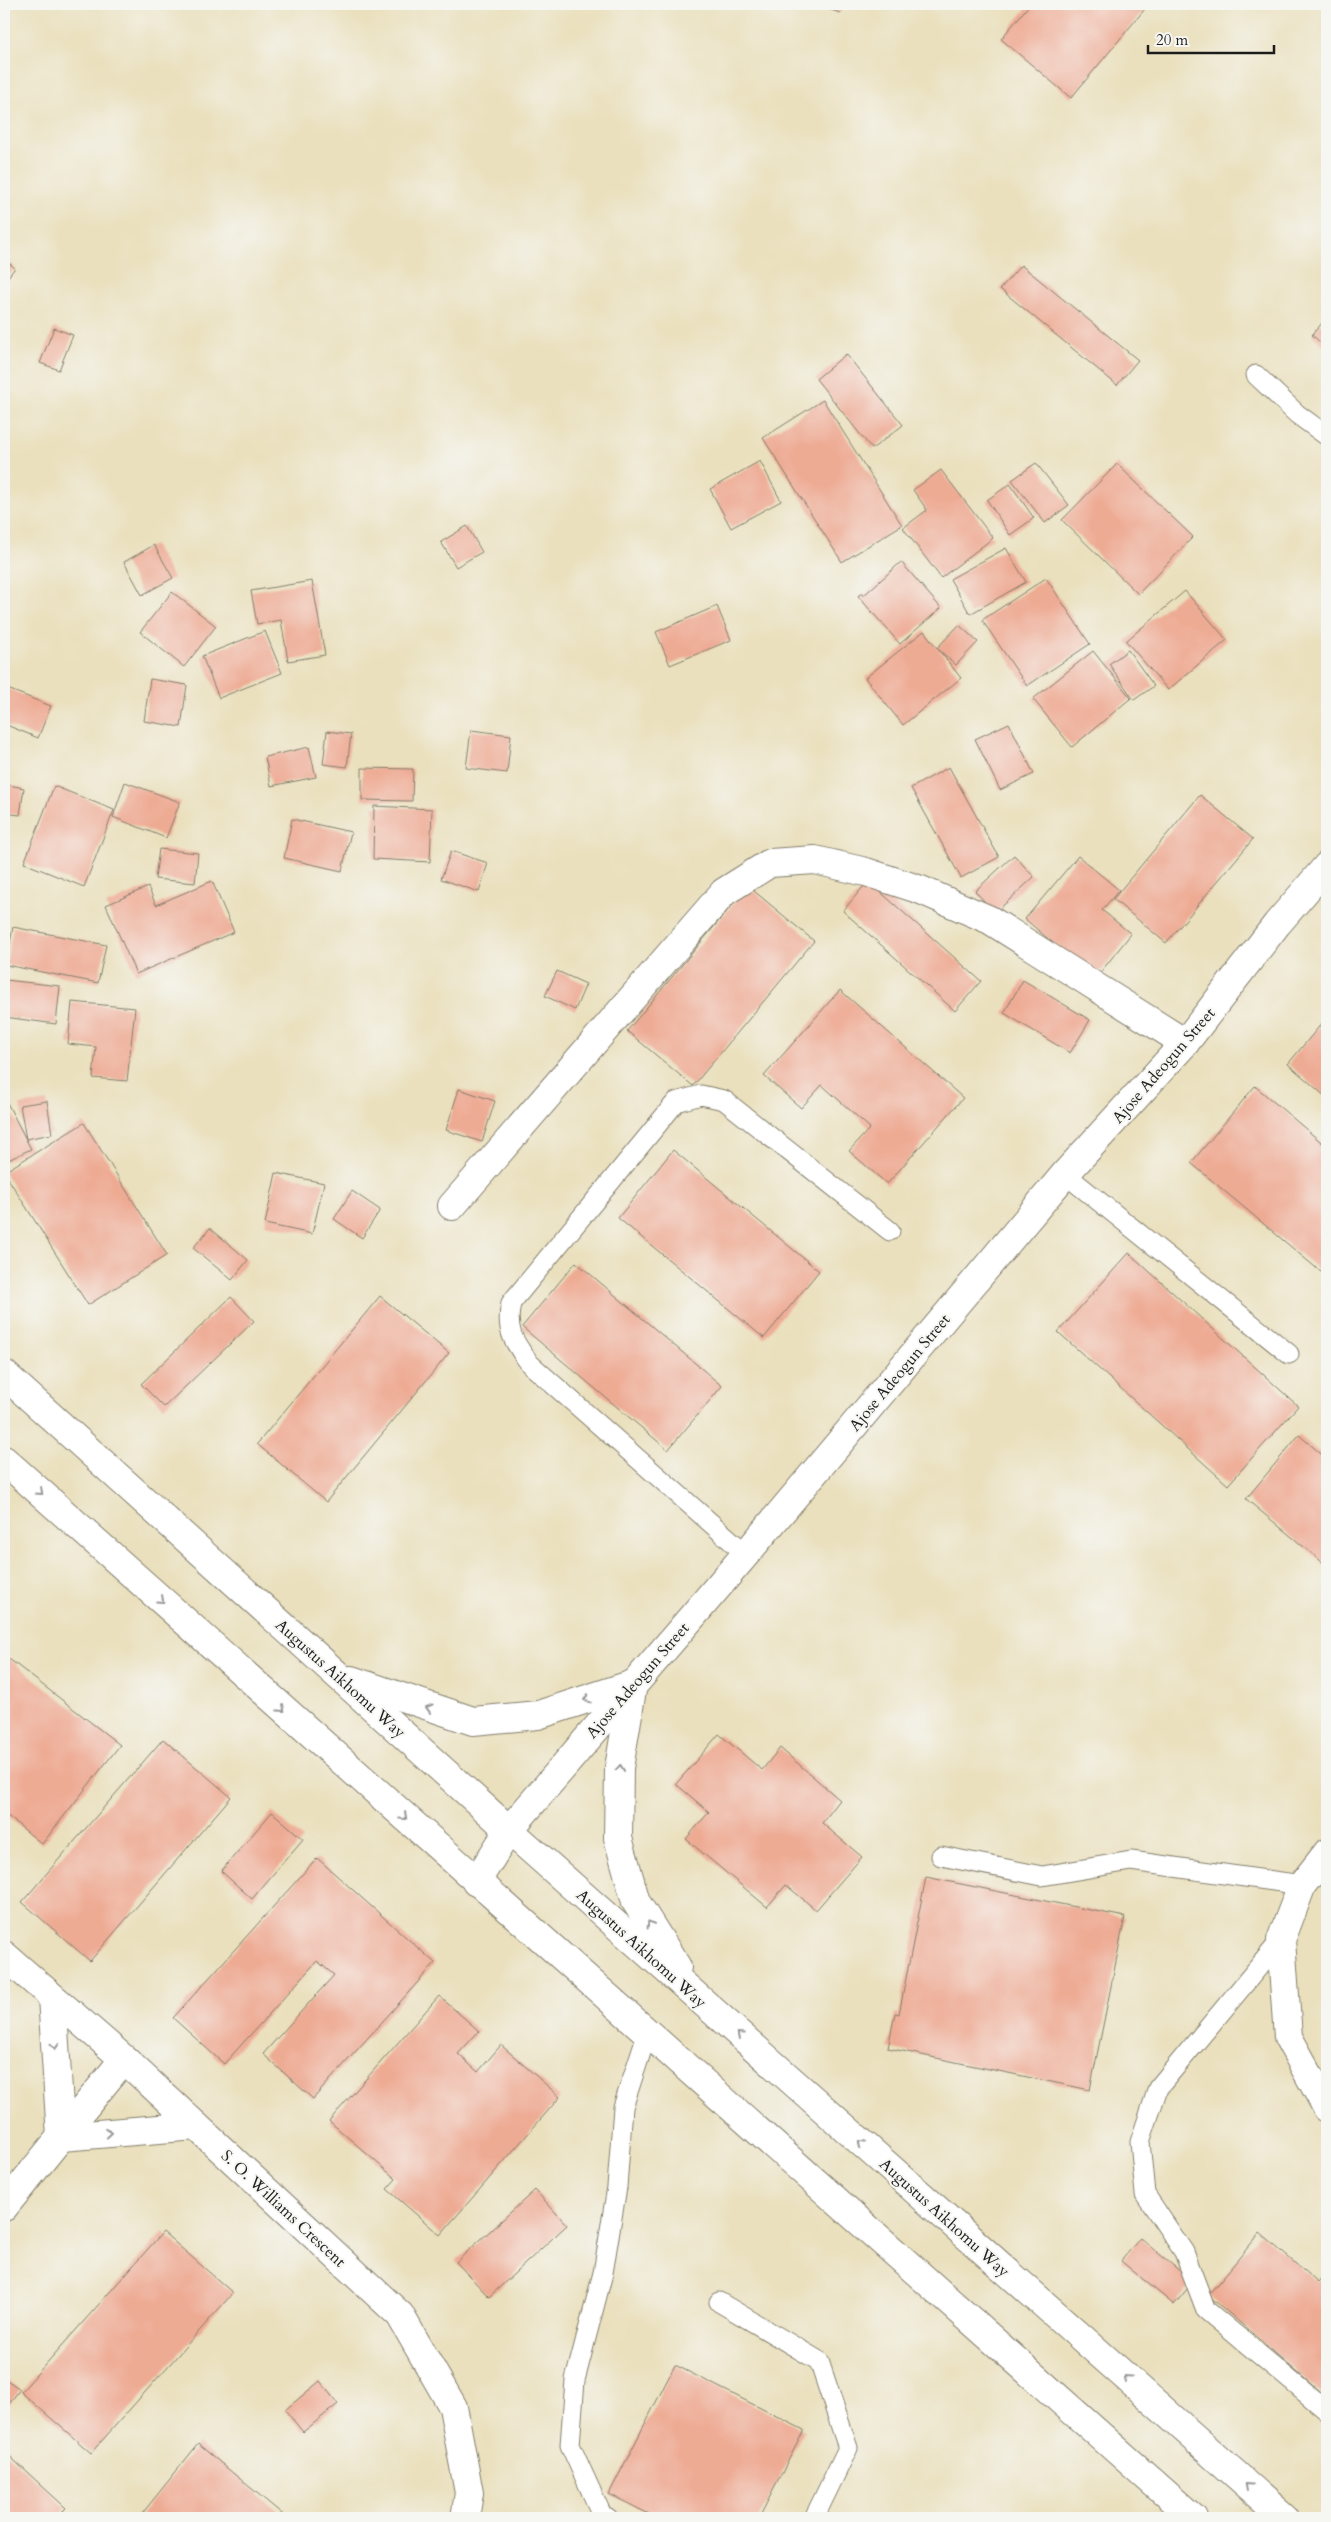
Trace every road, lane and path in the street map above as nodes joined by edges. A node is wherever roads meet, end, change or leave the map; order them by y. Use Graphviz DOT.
graph roads {
  1 [pos="1256,375"];
  2 [pos="1327,436"];
  3 [pos="1327,866"];
  4 [pos="1185,1043"];
  5 [pos="1065,1174"];
  6 [pos="452,1206"];
  7 [pos="890,1231"];
  8 [pos="1289,1354"];
  9 [pos="4,1374"];
  10 [pos="4,1460"];
  11 [pos="746,1554"];
  12 [pos="338,1675"];
  13 [pos="633,1684"];
  14 [pos="509,1830"];
  15 [pos="1327,1853"];
  16 [pos="941,1856"];
  17 [pos="476,1882"];
  18 [pos="1302,1885"];
  19 [pos="1281,1940"];
  20 [pos="4,1955"];
  21 [pos="694,1995"];
  22 [pos="52,1997"];
  23 [pos="647,2034"];
  24 [pos="124,2059"];
  25 [pos="1327,2108"];
  26 [pos="196,2126"];
  27 [pos="61,2137"];
  28 [pos="4,2207"];
  29 [pos="719,2302"];
  30 [pos="1327,2411"];
  31 [pos="465,2518"];
  32 [pos="608,2518"];
  33 [pos="814,2518"];
  34 [pos="1192,2518"];
  35 [pos="1285,2518"];
  1 -- 2 [label="lane"];
  3 -- 4 [label="street, Ajose Adeogun Street"];
  4 -- 5 [label="street, Ajose Adeogun Street"];
  4 -- 6 [label="street"];
  5 -- 8 [label="lane"];
  5 -- 11 [label="street, Ajose Adeogun Street"];
  7 -- 11 [label="lane"];
  9 -- 12 [label="street, Augustus Aikhomu Way"];
  10 -- 17 [label="street, one-way"];
  11 -- 13 [label="street, Ajose Adeogun Street"];
  13 -- 12 [label="street, one-way"];
  12 -- 14 [label="street, Augustus Aikhomu Way"];
  13 -- 14 [label="street, Ajose Adeogun Street"];
  21 -- 13 [label="street, one-way"];
  14 -- 17 [label="street, Ajose Adeogun Street"];
  14 -- 21 [label="street, Augustus Aikhomu Way"];
  15 -- 18 [label="street"];
  16 -- 18 [label="lane"];
  17 -- 23 [label="street"];
  18 -- 19 [label="street"];
  19 -- 25 [label="street"];
  19 -- 30 [label="lane"];
  20 -- 22 [label="street, S. O. Williams Crescent"];
  35 -- 21 [label="street, Augustus Aikhomu Way, one-way"];
  22 -- 24 [label="street, S. O. Williams Crescent"];
  22 -- 27 [label="street, one-way"];
  23 -- 32 [label="lane"];
  23 -- 34 [label="street"];
  24 -- 26 [label="street, S. O. Williams Crescent"];
  24 -- 27 [label="street"];
  27 -- 26 [label="street, one-way"];
  26 -- 31 [label="street, S. O. Williams Crescent"];
  27 -- 28 [label="street"];
  29 -- 33 [label="lane"];
}
